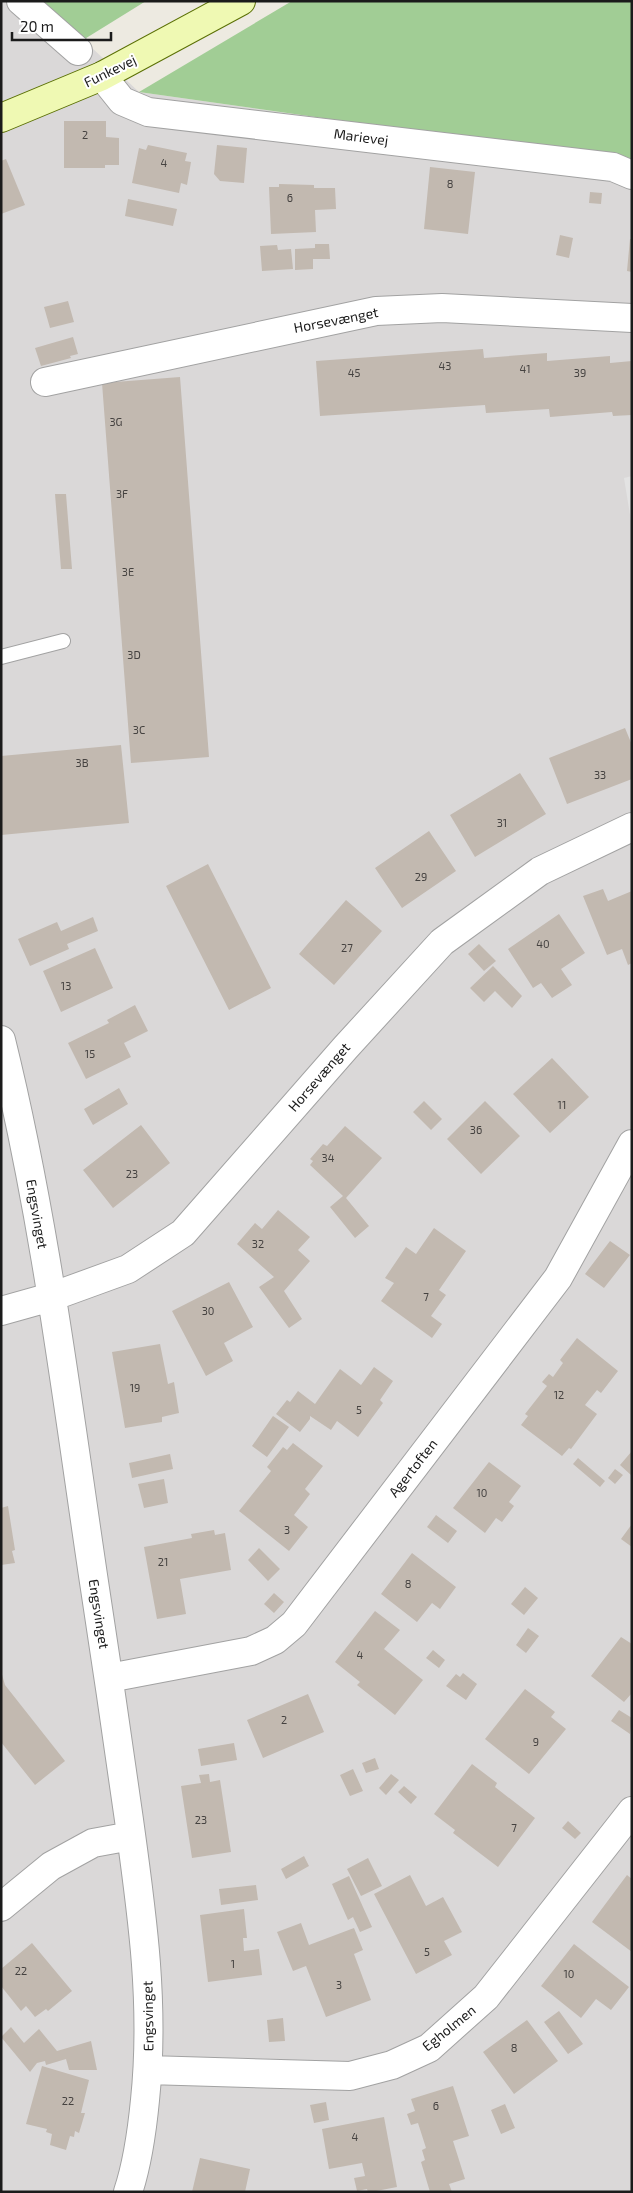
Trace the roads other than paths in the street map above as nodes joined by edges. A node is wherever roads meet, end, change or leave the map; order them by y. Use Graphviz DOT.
graph roads {
  1 [pos="21,1"];
  2 [pos="242,1"];
  3 [pos="78,51"];
  4 [pos="102,76"];
  5 [pos="1,118"];
  6 [pos="632,175"];
  7 [pos="632,318"];
  8 [pos="44,382"];
  9 [pos="63,641"];
  10 [pos="1,657"];
  11 [pos="632,827"];
  12 [pos="1,1040"];
  13 [pos="632,1144"];
  14 [pos="51,1296"];
  15 [pos="1,1311"];
  16 [pos="109,1678"];
  17 [pos="632,1811"];
  18 [pos="131,1836"];
  19 [pos="1,1907"];
  20 [pos="148,2070"];
  21 [pos="128,2192"];
  1 -- 3 [label="street"];
  2 -- 4 [label="street, Funkevej"];
  4 -- 5 [label="street, Funkevej"];
  4 -- 6 [label="street, Marievej"];
  7 -- 8 [label="street, Horsevænget"];
  9 -- 10 [label="lane"];
  11 -- 14 [label="street, Horsevænget"];
  12 -- 14 [label="street, Engsvinget"];
  13 -- 16 [label="street, Agertoften"];
  14 -- 15 [label="street, Horsevænget"];
  14 -- 16 [label="street, Engsvinget"];
  16 -- 18 [label="street, Engsvinget"];
  17 -- 20 [label="street, Egholmen"];
  18 -- 19 [label="street"];
  18 -- 20 [label="street, Engsvinget"];
  20 -- 21 [label="street, Engsvinget"];
}
